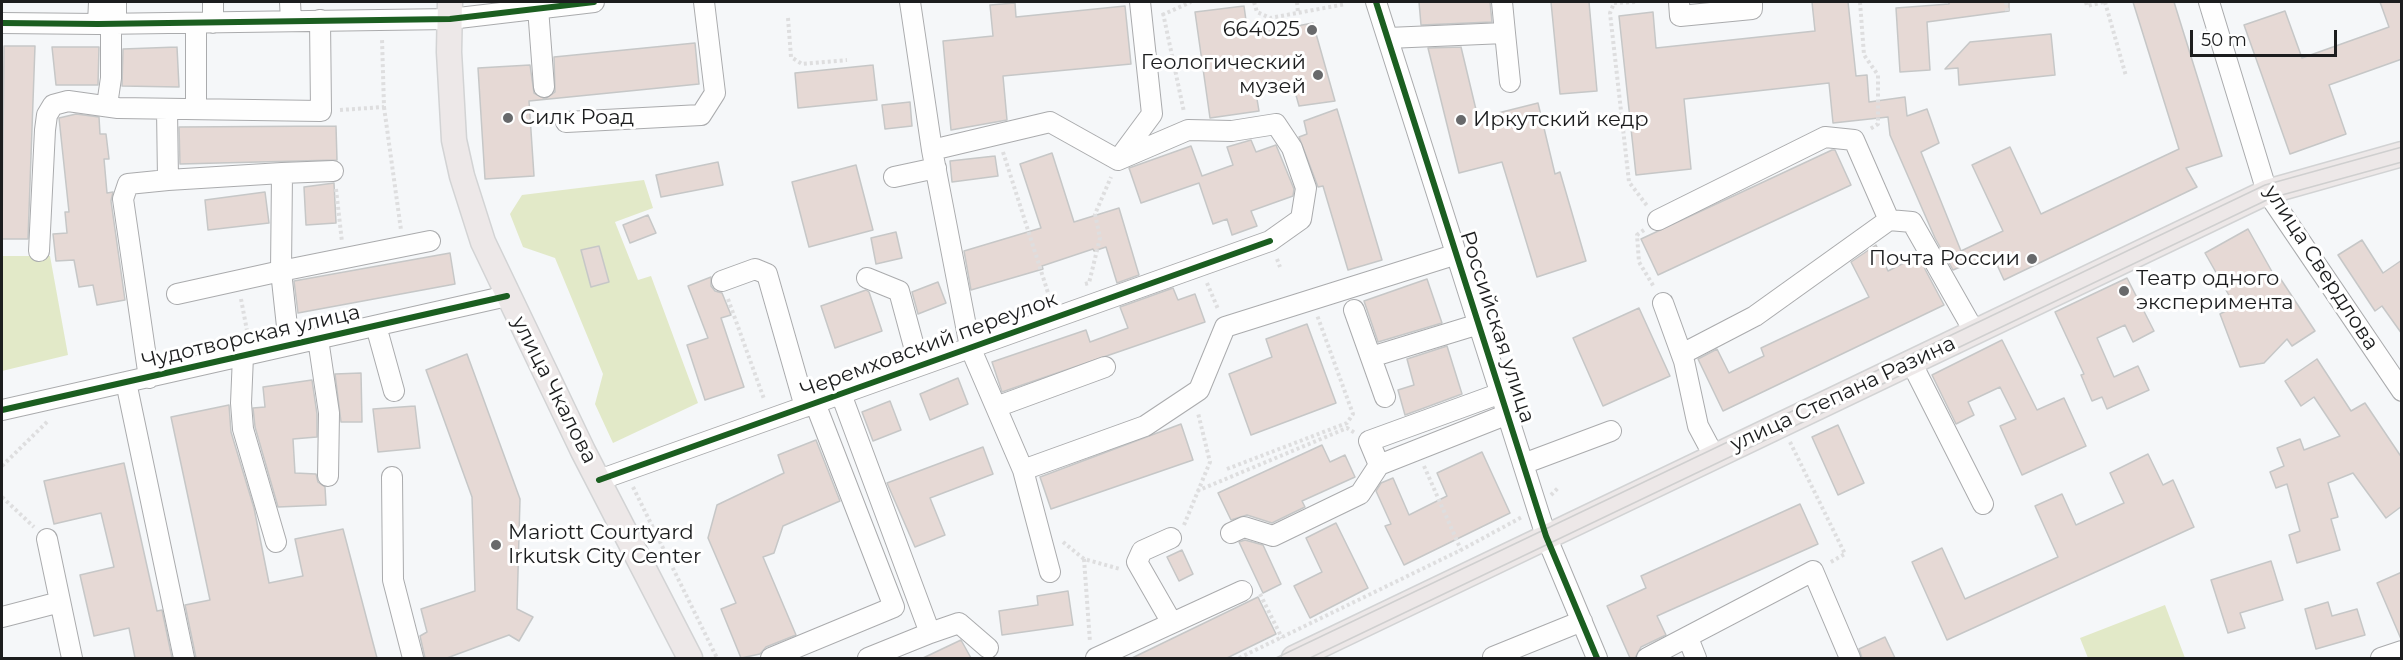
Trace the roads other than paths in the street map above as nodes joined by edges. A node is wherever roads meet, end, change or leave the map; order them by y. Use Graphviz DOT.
graph roads {
  1 [pos="99,2"];
  2 [pos="116,2"];
  3 [pos="213,2"];
  4 [pos="594,2"];
  5 [pos="704,2"];
  6 [pos="910,2"];
  7 [pos="1140,2"];
  8 [pos="1376,2"];
  9 [pos="1502,2"];
  10 [pos="1679,2"];
  11 [pos="1752,2"];
  12 [pos="2209,2"];
  13 [pos="538,8"];
  14 [pos="450,10"];
  15 [pos="290,11"];
  16 [pos="320,20"];
  17 [pos="2,23"];
  18 [pos="205,23"];
  19 [pos="108,24"];
  20 [pos="1505,33"];
  21 [pos="1388,38"];
  22 [pos="1510,82"];
  23 [pos="544,87"];
  24 [pos="107,105"];
  25 [pos="167,109"];
  26 [pos="196,109"];
  27 [pos="566,122"];
  28 [pos="2402,154"];
  29 [pos="934,159"];
  30 [pos="1118,160"];
  31 [pos="333,171"];
  32 [pos="282,173"];
  33 [pos="894,177"];
  34 [pos="168,180"];
  35 [pos="2267,192"];
  36 [pos="1658,220"];
  37 [pos="1890,220"];
  38 [pos="430,241"];
  39 [pos="39,251"];
  40 [pos="1457,254"];
  41 [pos="281,271"];
  42 [pos="867,278"];
  43 [pos="722,281"];
  44 [pos="177,294"];
  45 [pos="507,296"];
  46 [pos="1663,303"];
  47 [pos="1354,310"];
  48 [pos="1479,324"];
  49 [pos="376,326"];
  50 [pos="1974,332"];
  51 [pos="318,339"];
  52 [pos="289,345"];
  53 [pos="970,347"];
  54 [pos="246,348"];
  55 [pos="1682,354"];
  56 [pos="1371,357"];
  57 [pos="1911,362"];
  58 [pos="919,365"];
  59 [pos="1105,367"];
  60 [pos="149,378"];
  61 [pos="126,382"];
  62 [pos="394,391"];
  63 [pos="2402,391"];
  64 [pos="1501,393"];
  65 [pos="841,394"];
  66 [pos="1385,398"];
  67 [pos="810,405"];
  68 [pos="996,407"];
  69 [pos="2,410"];
  70 [pos="1508,414"];
  71 [pos="1611,431"];
  72 [pos="1714,456"];
  73 [pos="1523,464"];
  74 [pos="1379,465"];
  75 [pos="1023,470"];
  76 [pos="328,476"];
  77 [pos="392,477"];
  78 [pos="599,480"];
  79 [pos="1983,504"];
  80 [pos="1231,534"];
  81 [pos="1546,536"];
  82 [pos="1171,538"];
  83 [pos="47,539"];
  84 [pos="276,542"];
  85 [pos="1050,572"];
  86 [pos="1242,591"];
  87 [pos="60,602"];
  88 [pos="2,617"];
  89 [pos="1582,621"];
  90 [pos="1172,623"];
  91 [pos="930,633"];
  92 [pos="1688,638"];
  93 [pos="987,648"];
  94 [pos="910,650"];
  95 [pos="2402,651"];
  96 [pos="1094,653"];
  97 [pos="1493,657"];
  98 [pos="72,658"];
  99 [pos="184,658"];
  100 [pos="413,658"];
  101 [pos="690,658"];
  102 [pos="771,658"];
  103 [pos="868,658"];
  104 [pos="1294,658"];
  105 [pos="1597,658"];
  106 [pos="1647,658"];
  107 [pos="1696,658"];
  108 [pos="1850,658"];
  109 [pos="2381,658"];
  1 -- 19 [label="street"];
  2 -- 19 [label="street"];
  3 -- 18 [label="street"];
  4 -- 13 [label="street"];
  5 -- 27 [label="street"];
  6 -- 29 [label="street"];
  7 -- 30 [label="street"];
  8 -- 21 [label="street, Российская улица"];
  9 -- 20 [label="street"];
  10 -- 11 [label="street"];
  12 -- 35 [label="street, улица Свердлова"];
  13 -- 14 [label="street"];
  13 -- 23 [label="street"];
  14 -- 16 [label="street"];
  14 -- 45 [label="main road, улица Чкалова"];
  15 -- 16 [label="street"];
  15 -- 18 [label="street"];
  16 -- 26 [label="street"];
  17 -- 19 [label="street"];
  18 -- 19 [label="street"];
  18 -- 26 [label="street"];
  19 -- 24 [label="street"];
  20 -- 21 [label="street"];
  20 -- 22 [label="street"];
  21 -- 40 [label="street, Российская улица"];
  24 -- 25 [label="street"];
  24 -- 39 [label="street"];
  25 -- 26 [label="street"];
  25 -- 34 [label="street"];
  28 -- 35 [label="main road, улица Степана Разина"];
  29 -- 30 [label="street"];
  29 -- 33 [label="street"];
  29 -- 53 [label="street"];
  30 -- 53 [label="street, Черемховский переулок"];
  31 -- 32 [label="street"];
  32 -- 34 [label="street"];
  32 -- 41 [label="street"];
  34 -- 60 [label="street"];
  35 -- 50 [label="main road, улица Степана Разина"];
  35 -- 63 [label="street, улица Свердлова"];
  36 -- 37 [label="street"];
  37 -- 50 [label="street"];
  37 -- 55 [label="street"];
  38 -- 41 [label="street"];
  40 -- 48 [label="street, Российская улица"];
  40 -- 75 [label="street"];
  41 -- 44 [label="street"];
  41 -- 52 [label="street"];
  42 -- 58 [label="street"];
  43 -- 67 [label="street"];
  45 -- 49 [label="street, Чудотворская улица"];
  45 -- 78 [label="main road, улица Чкалова"];
  46 -- 55 [label="street"];
  47 -- 56 [label="street"];
  48 -- 56 [label="street"];
  48 -- 64 [label="street, Российская улица"];
  49 -- 51 [label="street, Чудотворская улица"];
  49 -- 62 [label="street"];
  50 -- 57 [label="main road, улица Степана Разина"];
  51 -- 52 [label="street, Чудотворская улица"];
  51 -- 76 [label="street"];
  52 -- 54 [label="street, Чудотворская улица"];
  53 -- 58 [label="street, Черемховский переулок"];
  53 -- 68 [label="street"];
  54 -- 60 [label="street, Чудотворская улица"];
  54 -- 84 [label="street"];
  55 -- 72 [label="street"];
  56 -- 66 [label="street"];
  57 -- 72 [label="main road, улица Степана Разина"];
  57 -- 79 [label="street"];
  58 -- 65 [label="street, Черемховский переулок"];
  59 -- 68 [label="street"];
  60 -- 61 [label="street, Чудотворская улица"];
  61 -- 69 [label="street, Чудотворская улица"];
  61 -- 99 [label="street"];
  64 -- 70 [label="street, Российская улица"];
  64 -- 74 [label="street"];
  65 -- 67 [label="street, Черемховский переулок"];
  65 -- 91 [label="street"];
  67 -- 78 [label="street, Черемховский переулок"];
  67 -- 102 [label="street"];
  68 -- 75 [label="street"];
  70 -- 73 [label="street, Российская улица"];
  70 -- 74 [label="street"];
  71 -- 73 [label="street"];
  72 -- 81 [label="main road, улица Степана Разина"];
  73 -- 81 [label="street, Российская улица"];
  74 -- 80 [label="street"];
  75 -- 85 [label="street"];
  77 -- 100 [label="street"];
  78 -- 101 [label="main road, улица Чкалова"];
  81 -- 89 [label="street, Российская улица"];
  81 -- 104 [label="main road, улица Степана Разина"];
  82 -- 90 [label="street"];
  83 -- 87 [label="street"];
  86 -- 90 [label="street"];
  87 -- 88 [label="street"];
  87 -- 98 [label="street"];
  89 -- 97 [label="street"];
  89 -- 105 [label="street, Российская улица"];
  90 -- 96 [label="street"];
  91 -- 93 [label="street"];
  91 -- 94 [label="street"];
  92 -- 106 [label="street"];
  92 -- 107 [label="street"];
  92 -- 108 [label="street"];
  94 -- 103 [label="street"];
  95 -- 109 [label="street"];
}
